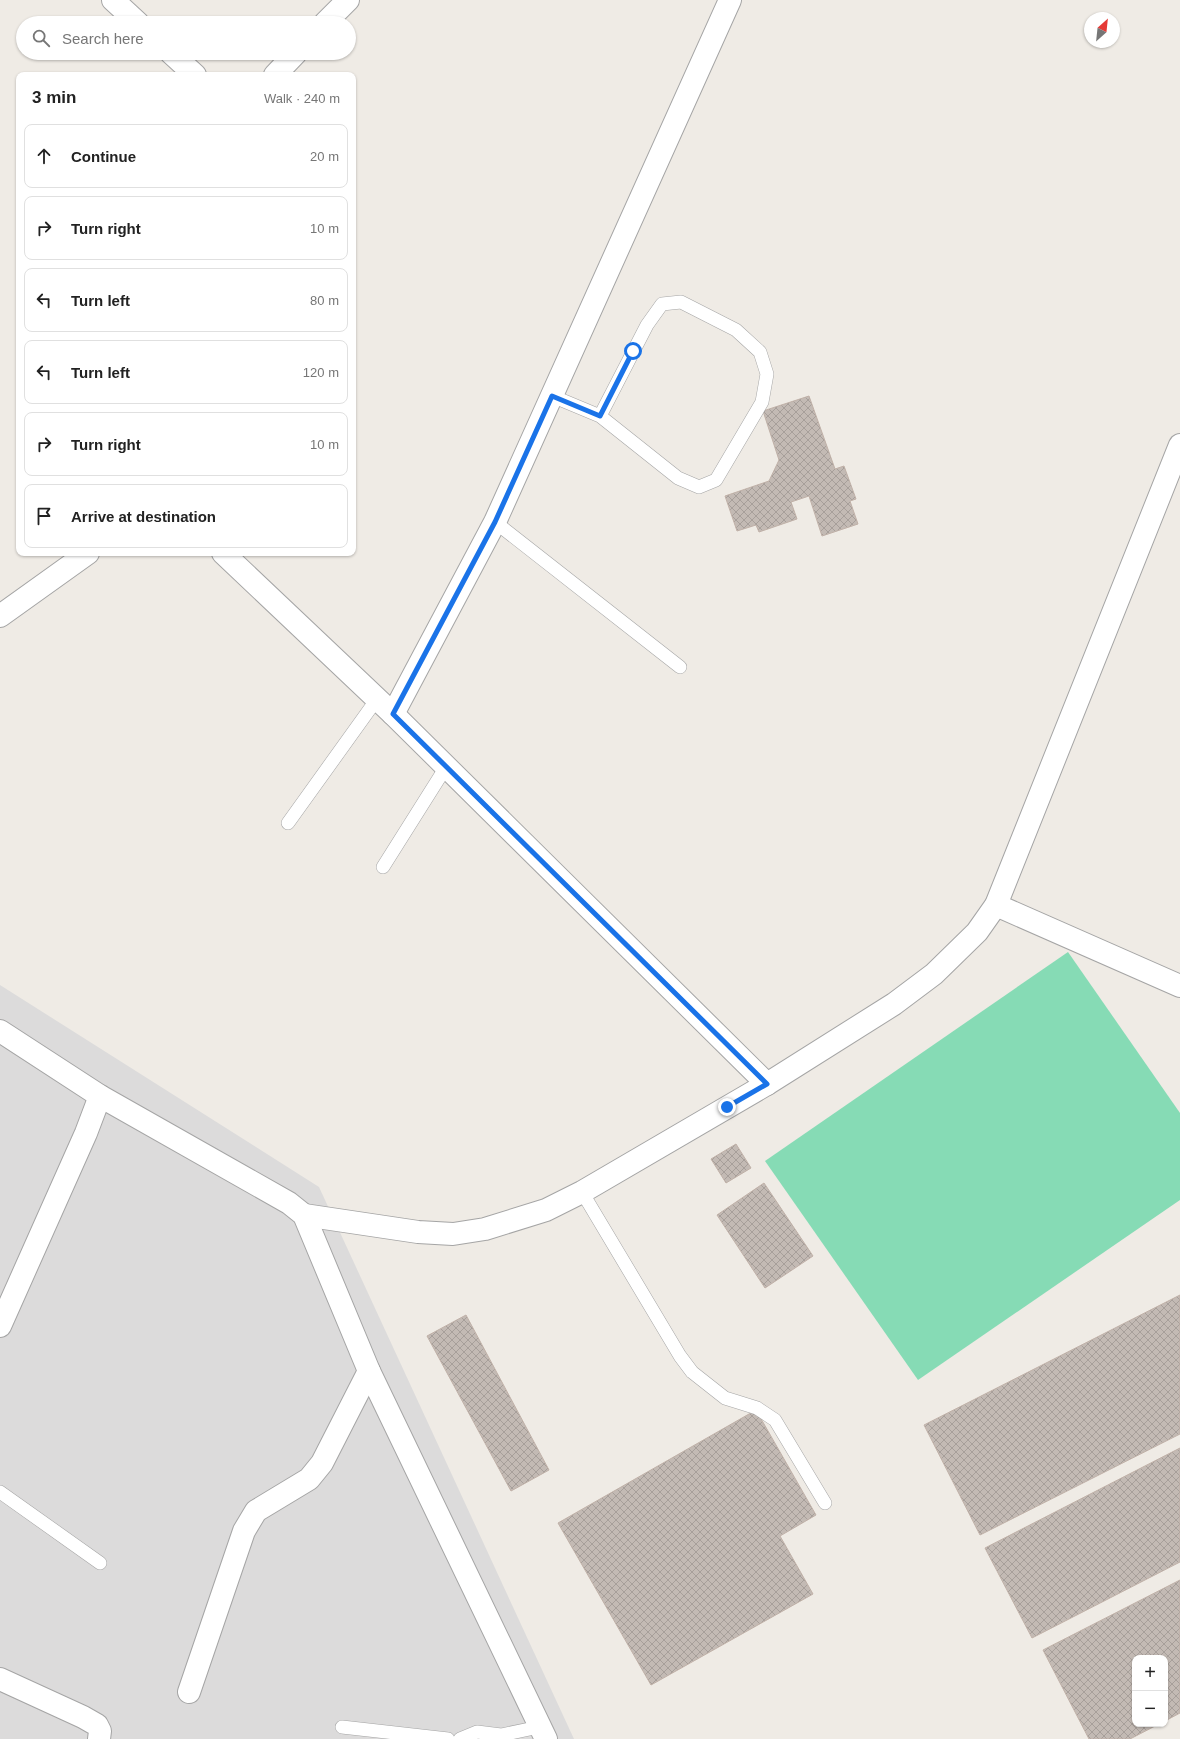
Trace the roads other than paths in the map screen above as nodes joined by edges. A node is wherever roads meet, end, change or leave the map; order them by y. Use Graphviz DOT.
graph roads {
  1 [pos="113,0"];
  2 [pos="348,0"];
  3 [pos="730,0"];
  4 [pos="130,16"];
  5 [pos="333,16"];
  6 [pos="179,60"];
  7 [pos="289,60"];
  8 [pos="192,72"];
  9 [pos="278,72"];
  10 [pos="552,396"];
  11 [pos="600,416"];
  12 [pos="1180,445"];
  13 [pos="495,522"];
  14 [pos="84,556"];
  15 [pos="226,556"];
  16 [pos="0,616"];
  17 [pos="680,667"];
  18 [pos="377,699"];
  19 [pos="393,714"];
  20 [pos="446,767"];
  21 [pos="288,823"];
  22 [pos="383,868"];
  23 [pos="996,905"];
  24 [pos="1180,986"];
  25 [pos="0,1031"];
  26 [pos="767,1084"];
  27 [pos="100,1096"];
  28 [pos="582,1192"];
  29 [pos="304,1215"];
  30 [pos="0,1326"];
  31 [pos="369,1371"];
  32 [pos="0,1492"];
  33 [pos="825,1503"];
  34 [pos="100,1563"];
  35 [pos="0,1679"];
  36 [pos="189,1692"];
  37 [pos="342,1727"];
  38 [pos="543,1733"];
  39 [pos="99,1739"];
  40 [pos="448,1739"];
  41 [pos="460,1739"];
  1 -- 4 [label="street"];
  2 -- 5 [label="street"];
  3 -- 10 [label="street"];
  6 -- 8 [label="street"];
  7 -- 9 [label="street"];
  10 -- 11 [label="lane"];
  10 -- 13 [label="street"];
  11 -- 11 [label="lane"];
  12 -- 23 [label="street"];
  13 -- 17 [label="lane"];
  13 -- 19 [label="street"];
  14 -- 16 [label="street"];
  15 -- 18 [label="street"];
  18 -- 19 [label="street"];
  18 -- 21 [label="lane"];
  19 -- 20 [label="street"];
  20 -- 22 [label="lane"];
  20 -- 26 [label="street"];
  23 -- 24 [label="street"];
  23 -- 26 [label="street"];
  25 -- 27 [label="street"];
  26 -- 28 [label="street"];
  27 -- 29 [label="street"];
  27 -- 30 [label="street"];
  28 -- 29 [label="street"];
  28 -- 33 [label="lane"];
  29 -- 31 [label="street"];
  31 -- 36 [label="street"];
  31 -- 38 [label="street"];
  32 -- 34 [label="lane"];
  35 -- 39 [label="street"];
  37 -- 40 [label="lane"];
  38 -- 41 [label="lane"];
}
